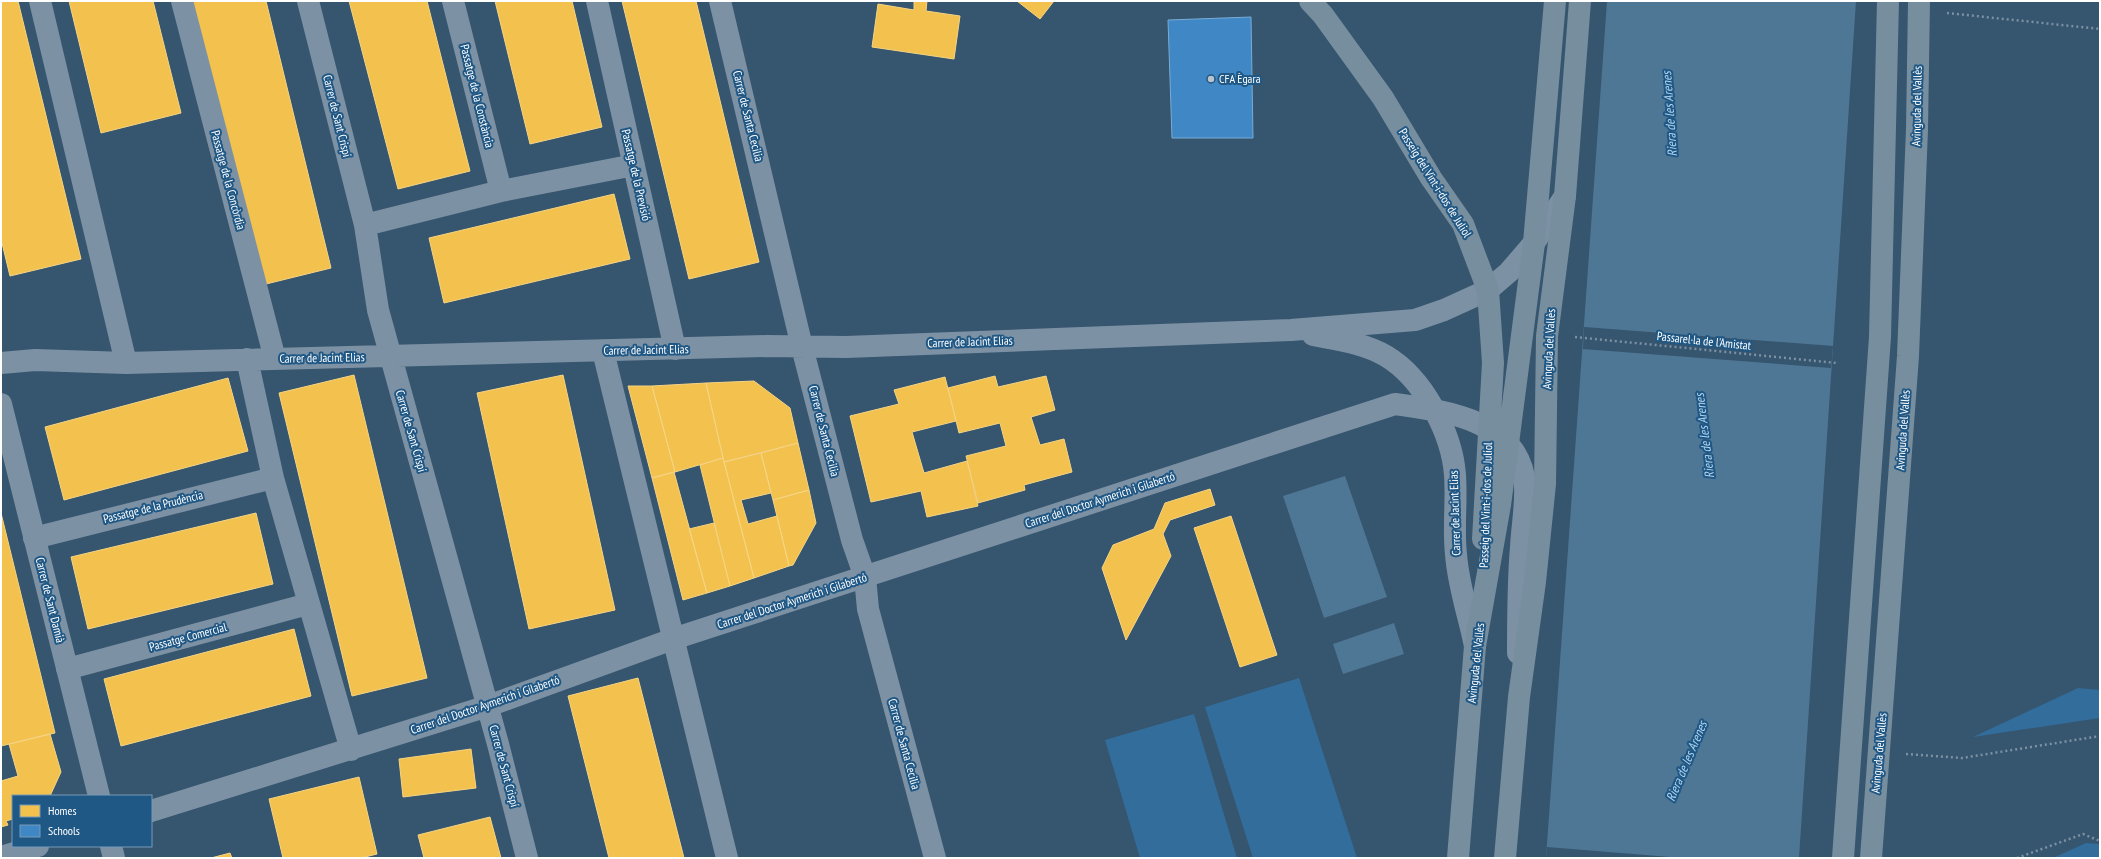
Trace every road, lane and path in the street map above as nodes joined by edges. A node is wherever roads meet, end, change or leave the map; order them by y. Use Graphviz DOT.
graph roads {
  1 [pos="40,1"];
  2 [pos="182,1"];
  3 [pos="308,1"];
  4 [pos="453,1"];
  5 [pos="597,1"];
  6 [pos="720,1"];
  7 [pos="1310,1"];
  8 [pos="1555,1"];
  9 [pos="1580,1"];
  10 [pos="1888,1"];
  11 [pos="1919,1"];
  12 [pos="1943,12"];
  13 [pos="2100,29"];
  14 [pos="634,165"];
  15 [pos="501,191"];
  16 [pos="1565,196"];
  17 [pos="365,225"];
  18 [pos="1534,243"];
  19 [pos="1488,290"];
  20 [pos="1291,330"];
  21 [pos="1570,336"];
  22 [pos="802,347"];
  23 [pos="675,349"];
  24 [pos="603,351"];
  25 [pos="390,356"];
  26 [pos="247,359"];
  27 [pos="275,359"];
  28 [pos="1,363"];
  29 [pos="126,363"];
  30 [pos="1837,363"];
  31 [pos="1,404"];
  32 [pos="1434,409"];
  33 [pos="1489,428"];
  34 [pos="1508,445"];
  35 [pos="273,478"];
  36 [pos="34,538"];
  37 [pos="865,577"];
  38 [pos="308,604"];
  39 [pos="1482,607"];
  40 [pos="673,639"];
  41 [pos="1475,646"];
  42 [pos="67,669"];
  43 [pos="1518,697"];
  44 [pos="488,706"];
  45 [pos="2100,736"];
  46 [pos="351,750"];
  47 [pos="1903,754"];
  48 [pos="99,795"];
  49 [pos="152,811"];
  50 [pos="2100,841"];
  51 [pos="35,847"];
  52 [pos="111,847"];
  53 [pos="1,857"];
  54 [pos="114,858"];
  55 [pos="527,858"];
  56 [pos="727,858"];
  57 [pos="935,858"];
  58 [pos="1458,858"];
  59 [pos="1505,858"];
  60 [pos="1843,858"];
  61 [pos="1870,858"];
  62 [pos="2017,858"];
  1 -- 29 [label="street"];
  2 -- 27 [label="street, Passatge de la Concòrdia"];
  3 -- 17 [label="street, Carrer de Sant Crispí"];
  4 -- 15 [label="street, Passatge de la Constància"];
  5 -- 14 [label="street, Passatge de la Previsió"];
  6 -- 22 [label="street, Carrer de Santa Cecilia"];
  7 -- 19 [label="main road, Passeig del Vint-i-dos de Juliol"];
  8 -- 18 [label="main road, Avinguda del Vallès"];
  9 -- 16 [label="main road, Avinguda del Vallès"];
  10 -- 60 [label="main road"];
  11 -- 61 [label="main road, Avinguda del Vallès"];
  12 -- 13 [label="path"];
  14 -- 15 [label="street"];
  14 -- 23 [label="street, Passatge de la Previsió"];
  15 -- 17 [label="street"];
  16 -- 18 [label="street, Carrer de Jacint Elias"];
  16 -- 43 [label="main road, Avinguda del Vallès"];
  17 -- 25 [label="street, Carrer de Sant Crispí"];
  18 -- 19 [label="street, Carrer de Jacint Elias"];
  18 -- 34 [label="main road, Avinguda del Vallès"];
  19 -- 20 [label="street, Carrer de Jacint Elias"];
  19 -- 33 [label="main road, Passeig del Vint-i-dos de Juliol"];
  20 -- 22 [label="street, Carrer de Jacint Elias"];
  20 -- 32 [label="street, Carrer de Jacint Elias"];
  21 -- 30 [label="path, Passarel·la de l'Amistat"];
  22 -- 23 [label="street, Carrer de Jacint Elias"];
  22 -- 37 [label="street, Carrer de Santa Cecilia"];
  23 -- 24 [label="street, Carrer de Jacint Elias"];
  24 -- 25 [label="street, Carrer de Jacint Elias"];
  24 -- 40 [label="street"];
  25 -- 27 [label="street, Carrer de Jacint Elias"];
  25 -- 44 [label="street, Carrer de Sant Crispí"];
  26 -- 27 [label="street, Carrer de Jacint Elias"];
  26 -- 29 [label="street, Carrer de Jacint Elias"];
  26 -- 35 [label="street"];
  28 -- 29 [label="street, Carrer de Jacint Elias"];
  31 -- 36 [label="street, Carrer de Sant Damià"];
  32 -- 33 [label="street, Avinguda del Vallès"];
  32 -- 37 [label="street, Carrer del Doctor Aymerich i Gilabertó"];
  32 -- 41 [label="street, Carrer de Jacint Elias"];
  33 -- 34 [label="street, Avinguda del Vallès"];
  33 -- 39 [label="main road, Passeig del Vint-i-dos de Juliol"];
  34 -- 39 [label="main road, Avinguda del Vallès"];
  34 -- 43 [label="street, Avinguda del Vallès"];
  35 -- 36 [label="street, Passatge de la Prudència"];
  35 -- 38 [label="street"];
  36 -- 42 [label="street, Carrer de Sant Damià"];
  37 -- 40 [label="street, Carrer del Doctor Aymerich i Gilabertó"];
  37 -- 57 [label="street, Carrer de Santa Cecilia"];
  38 -- 42 [label="street, Passatge Comercial"];
  38 -- 46 [label="street"];
  39 -- 41 [label="main road, Avinguda del Vallès"];
  40 -- 44 [label="street, Carrer del Doctor Aymerich i Gilabertó"];
  40 -- 56 [label="street"];
  41 -- 58 [label="main road, Avinguda del Vallès"];
  42 -- 48 [label="street, Carrer de Sant Damià"];
  43 -- 59 [label="main road, Avinguda del Vallès"];
  44 -- 46 [label="street, Carrer del Doctor Aymerich i Gilabertó"];
  44 -- 55 [label="street, Carrer de Sant Crispí"];
  45 -- 47 [label="path"];
  46 -- 49 [label="street, Carrer del Doctor Aymerich i Gilabertó"];
  50 -- 62 [label="path"];
  51 -- 53 [label="street"];
  52 -- 54 [label="street"];
}
